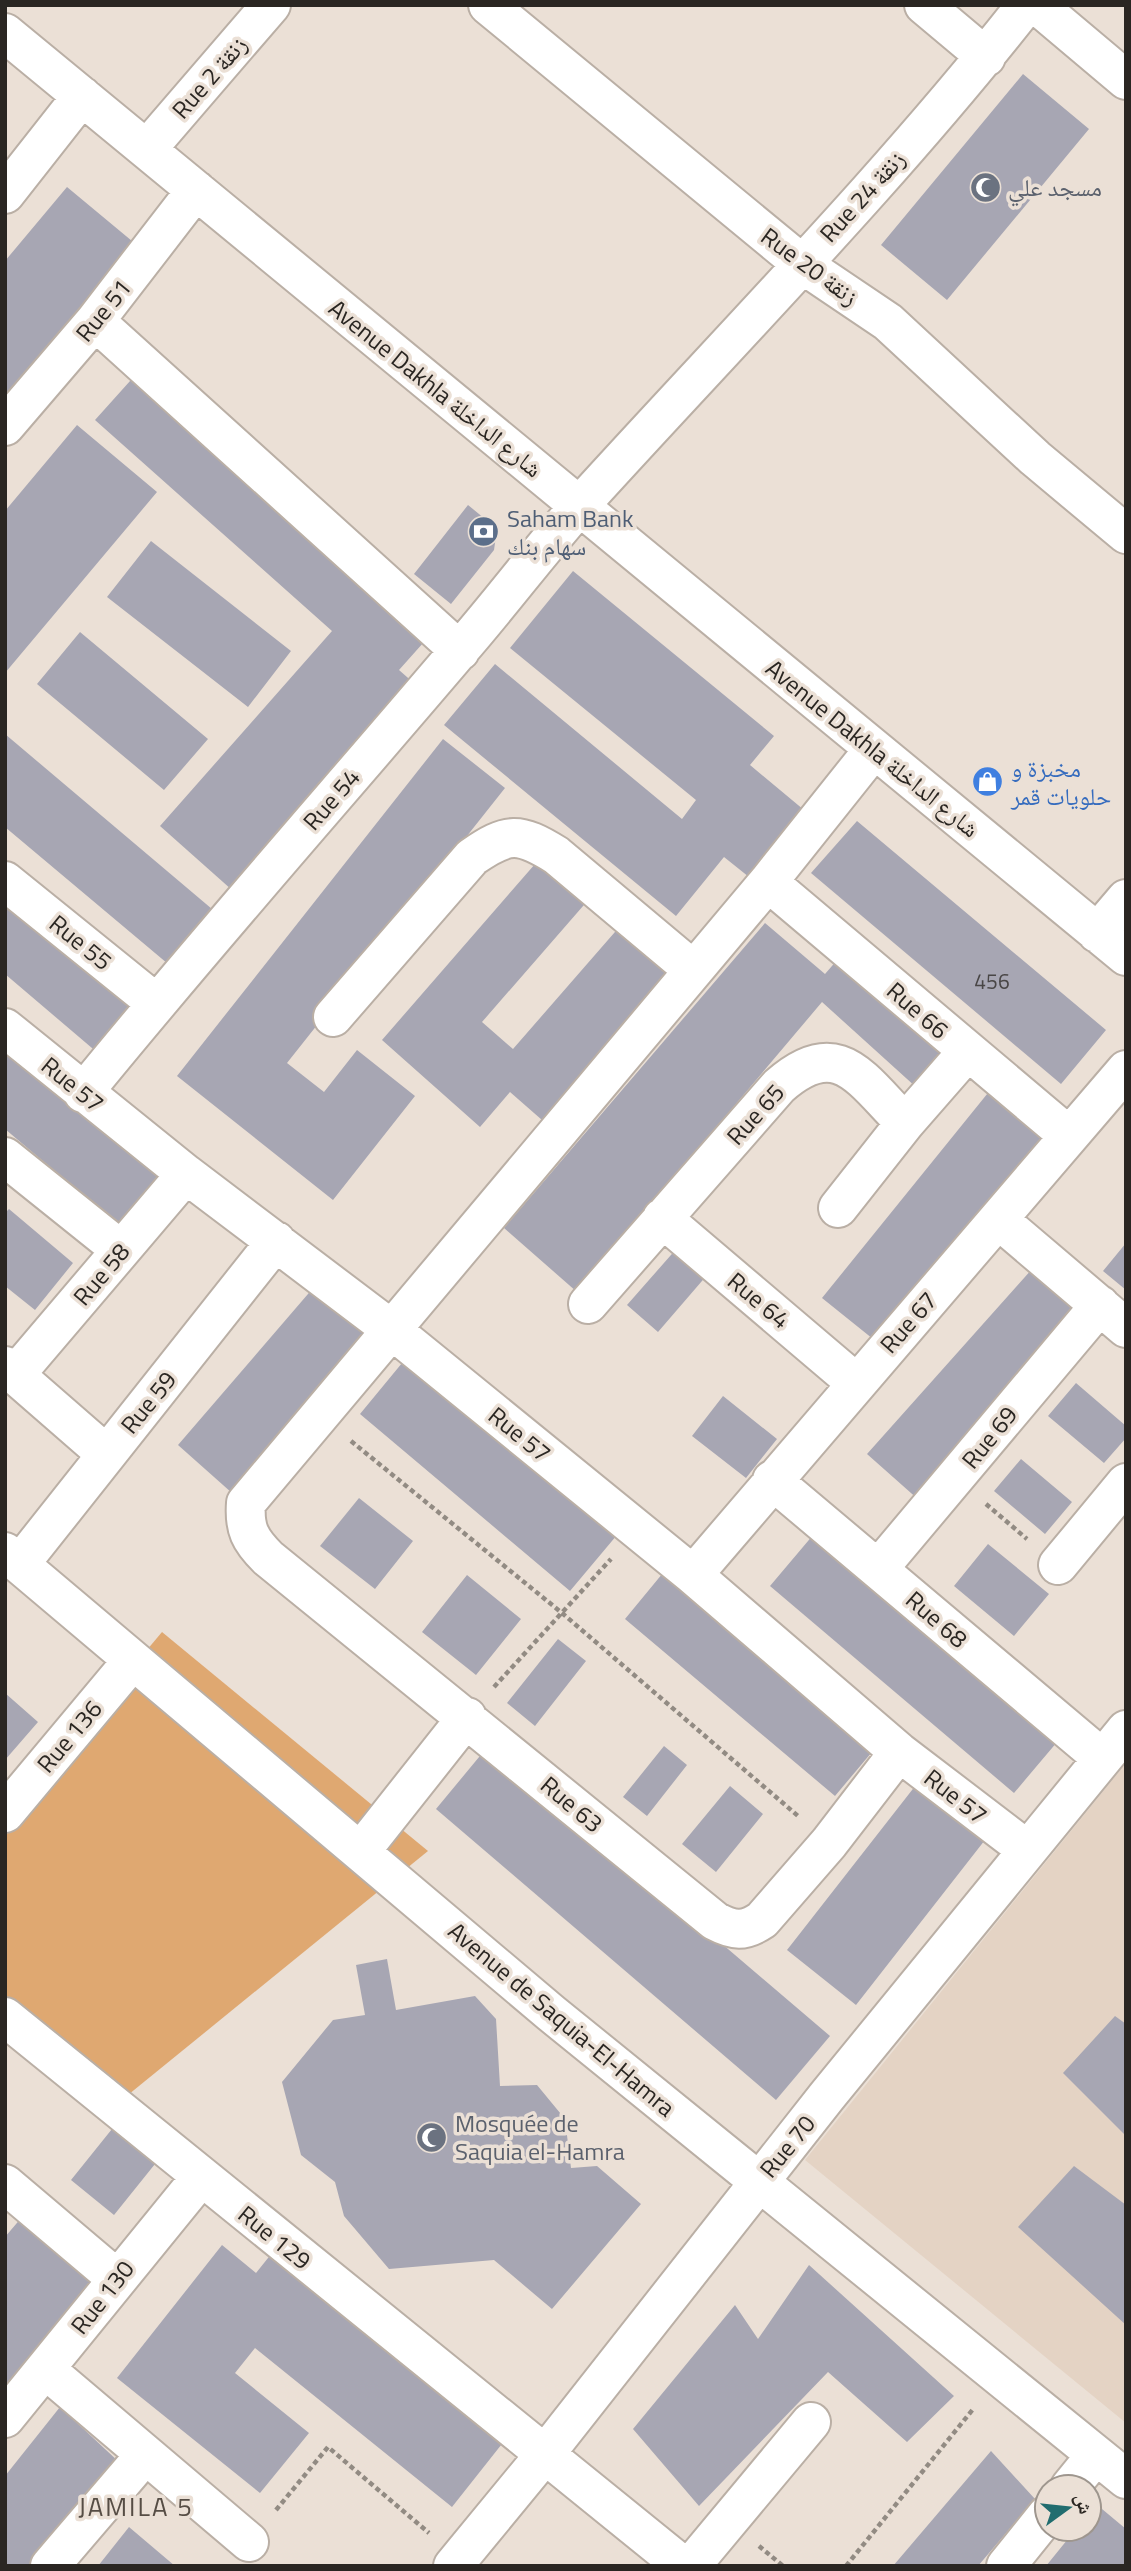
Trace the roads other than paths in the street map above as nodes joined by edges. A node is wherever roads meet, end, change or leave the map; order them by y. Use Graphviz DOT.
graph roads {
  1 [pos="271,5"];
  2 [pos="488,5"];
  3 [pos="924,5"];
  4 [pos="1026,5"];
  5 [pos="1037,5"];
  6 [pos="8,40"];
  7 [pos="985,57"];
  8 [pos="1126,80"];
  9 [pos="82,96"];
  10 [pos="146,149"];
  11 [pos="196,190"];
  12 [pos="5,194"];
  13 [pos="802,264"];
  14 [pos="95,321"];
  15 [pos="5,426"];
  16 [pos="580,506"];
  17 [pos="1126,534"];
  18 [pos="460,650"];
  19 [pos="874,749"];
  20 [pos="5,881"];
  21 [pos="768,881"];
  22 [pos="1126,899"];
  23 [pos="1112,945"];
  24 [pos="692,969"];
  25 [pos="156,1003"];
  26 [pos="333,1017"];
  27 [pos="5,1028"];
  28 [pos="967,1052"];
  29 [pos="1126,1070"];
  30 [pos="83,1093"];
  31 [pos="905,1123"];
  32 [pos="1069,1136"];
  33 [pos="5,1157"];
  34 [pos="186,1174"];
  35 [pos="838,1208"];
  36 [pos="662,1218"];
  37 [pos="999,1220"];
  38 [pos="276,1241"];
  39 [pos="121,1250"];
  40 [pos="588,1304"];
  41 [pos="1113,1316"];
  42 [pos="392,1330"];
  43 [pos="10,1371"];
  44 [pos="855,1382"];
  45 [pos="106,1454"];
  46 [pos="772,1480"];
  47 [pos="1126,1483"];
  48 [pos="13,1558"];
  49 [pos="1058,1565"];
  50 [pos="879,1568"];
  51 [pos="693,1575"];
  52 [pos="133,1660"];
  53 [pos="467,1717"];
  54 [pos="1114,1744"];
  55 [pos="900,1752"];
  56 [pos="5,1813"];
  57 [pos="1026,1849"];
  58 [pos="361,1851"];
  59 [pos="5,2017"];
  60 [pos="201,2177"];
  61 [pos="759,2181"];
  62 [pos="5,2184"];
  63 [pos="116,2278"];
  64 [pos="45,2369"];
  65 [pos="5,2418"];
  66 [pos="811,2422"];
  67 [pos="546,2453"];
  68 [pos="145,2455"];
  69 [pos="1096,2455"];
  70 [pos="1081,2473"];
  71 [pos="1126,2479"];
  72 [pos="1033,2532"];
  73 [pos="249,2542"];
  74 [pos="456,2563"];
  75 [pos="50,2566"];
  76 [pos="683,2566"];
  77 [pos="691,2566"];
  78 [pos="1006,2566"];
  1 -- 10 [label="street, Rue 2 زنقة"];
  2 -- 13 [label="street, Rue 20 زنقة"];
  3 -- 7 [label="street"];
  4 -- 7 [label="street, Rue 24 زنقة"];
  5 -- 8 [label="street"];
  6 -- 9 [label="street, Avenue Dakhla شارع الداخلة"];
  7 -- 13 [label="street, Rue 24 زنقة"];
  9 -- 10 [label="street, Avenue Dakhla شارع الداخلة"];
  9 -- 12 [label="street"];
  10 -- 11 [label="street, Avenue Dakhla شارع الداخلة"];
  11 -- 14 [label="street, Rue 51"];
  11 -- 16 [label="street, Avenue Dakhla شارع الداخلة"];
  13 -- 16 [label="street, Rue 24 زنقة"];
  13 -- 17 [label="street, Rue 20 زنقة"];
  14 -- 15 [label="street, Rue 51"];
  14 -- 18 [label="street"];
  16 -- 18 [label="street, Rue 54"];
  16 -- 19 [label="street, Avenue Dakhla شارع الداخلة"];
  18 -- 25 [label="street, Rue 54"];
  19 -- 21 [label="street"];
  19 -- 23 [label="street, Avenue Dakhla شارع الداخلة"];
  20 -- 25 [label="street, Rue 55"];
  21 -- 24 [label="street"];
  21 -- 28 [label="street, Rue 66"];
  22 -- 23 [label="street"];
  24 -- 26 [label="street"];
  24 -- 42 [label="street"];
  25 -- 30 [label="street, Rue 54"];
  27 -- 30 [label="street, Rue 57"];
  28 -- 31 [label="street"];
  28 -- 32 [label="street, Rue 66"];
  29 -- 32 [label="street, Rue 67"];
  30 -- 34 [label="street, Rue 57"];
  31 -- 35 [label="street"];
  31 -- 36 [label="street, Rue 65"];
  32 -- 37 [label="street, Rue 67"];
  33 -- 39 [label="street"];
  34 -- 38 [label="street, Rue 57"];
  34 -- 39 [label="street, Rue 58"];
  36 -- 40 [label="street, Rue 65"];
  36 -- 44 [label="street, Rue 64"];
  37 -- 41 [label="street, Rue 69"];
  37 -- 44 [label="street, Rue 67"];
  38 -- 42 [label="street, Rue 57"];
  38 -- 45 [label="street, Rue 59"];
  39 -- 43 [label="street, Rue 58"];
  41 -- 50 [label="street, Rue 69"];
  42 -- 51 [label="street, Rue 57"];
  42 -- 53 [label="street, Rue 63"];
  43 -- 45 [label="street"];
  44 -- 46 [label="street, Rue 67"];
  45 -- 48 [label="street, Rue 59"];
  46 -- 50 [label="street, Rue 68"];
  46 -- 51 [label="street, Rue 67"];
  47 -- 49 [label="street"];
  48 -- 52 [label="street, Avenue de Saquia-El-Hamra"];
  50 -- 54 [label="street, Rue 68"];
  51 -- 55 [label="street, Rue 57"];
  52 -- 56 [label="street, Rue 136"];
  52 -- 58 [label="street, Avenue de Saquia-El-Hamra"];
  53 -- 55 [label="street, Rue 63"];
  53 -- 58 [label="street"];
  54 -- 57 [label="street, Rue 70"];
  55 -- 57 [label="street, Rue 57"];
  57 -- 61 [label="street, Rue 70"];
  58 -- 61 [label="street, Avenue de Saquia-El-Hamra"];
  59 -- 60 [label="street, Rue 129"];
  60 -- 63 [label="street, Rue 130"];
  60 -- 67 [label="street, Rue 129"];
  61 -- 67 [label="street, Rue 70"];
  61 -- 69 [label="street, Avenue de Saquia-El-Hamra"];
  62 -- 63 [label="street"];
  63 -- 64 [label="street, Rue 130"];
  64 -- 65 [label="street, Rue 130"];
  64 -- 68 [label="street"];
  66 -- 77 [label="street"];
  67 -- 74 [label="street, Rue 70"];
  67 -- 76 [label="street, Rue 129"];
  68 -- 73 [label="street"];
  68 -- 75 [label="street"];
  69 -- 70 [label="street"];
  69 -- 71 [label="street, Avenue de Saquia-El-Hamra"];
  72 -- 78 [label="street"];
}
